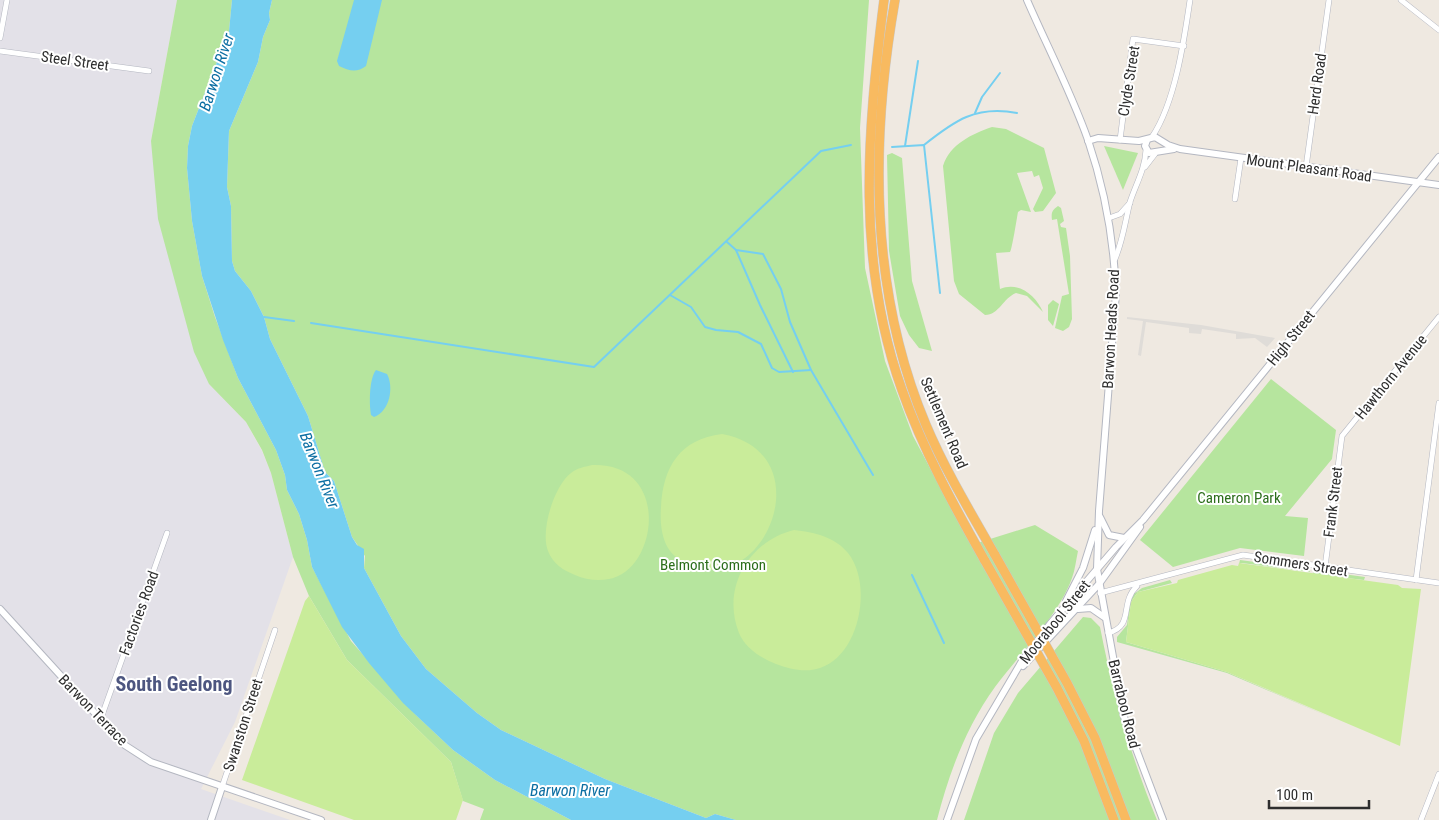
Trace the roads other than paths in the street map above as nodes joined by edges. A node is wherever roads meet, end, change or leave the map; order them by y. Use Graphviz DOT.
graph roads {
  1 [pos="8,0"];
  2 [pos="884,0"];
  3 [pos="895,0"];
  4 [pos="1027,0"];
  5 [pos="1190,0"];
  6 [pos="1329,0"];
  7 [pos="1401,0"];
  8 [pos="1439,30"];
  9 [pos="0,38"];
  10 [pos="1184,46"];
  11 [pos="0,51"];
  12 [pos="150,71"];
  13 [pos="1161,122"];
  14 [pos="1150,138"];
  15 [pos="1120,140"];
  16 [pos="1088,141"];
  17 [pos="1160,141"];
  18 [pos="1129,142"];
  19 [pos="1180,149"];
  20 [pos="1146,150"];
  21 [pos="1157,152"];
  22 [pos="1439,157"];
  23 [pos="1241,158"];
  24 [pos="1306,168"];
  25 [pos="1143,169"];
  26 [pos="1418,182"];
  27 [pos="1439,185"];
  28 [pos="1235,199"];
  29 [pos="1130,203"];
  30 [pos="1109,218"];
  31 [pos="1115,259"];
  32 [pos="1439,317"];
  33 [pos="1439,403"];
  34 [pos="1342,436"];
  35 [pos="1099,511"];
  36 [pos="1143,520"];
  37 [pos="168,533"];
  38 [pos="1124,538"];
  39 [pos="1325,568"];
  40 [pos="1097,569"];
  41 [pos="1416,580"];
  42 [pos="1439,583"];
  43 [pos="1099,584"];
  44 [pos="1137,585"];
  45 [pos="1100,593"];
  46 [pos="0,609"];
  47 [pos="1077,609"];
  48 [pos="1059,614"];
  49 [pos="1105,618"];
  50 [pos="275,630"];
  51 [pos="1108,633"];
  52 [pos="1013,676"];
  53 [pos="100,722"];
  54 [pos="1439,774"];
  55 [pos="222,787"];
  56 [pos="210,820"];
  57 [pos="321,820"];
  58 [pos="947,820"];
  59 [pos="1114,820"];
  60 [pos="1126,820"];
  61 [pos="1163,820"];
  62 [pos="1420,820"];
  1 -- 9 [label="street"];
  2 -- 59 [label="highway, Settlement Road, bridge"];
  3 -- 60 [label="highway, Settlement Road, bridge"];
  4 -- 16 [label="street, Barwon Heads Road"];
  5 -- 10 [label="street"];
  6 -- 24 [label="street, Herd Road"];
  7 -- 8 [label="street"];
  10 -- 13 [label="street"];
  10 -- 15 [label="street, Clyde Street"];
  11 -- 12 [label="street, Steel Street"];
  13 -- 14 [label="street"];
  13 -- 17 [label="street"];
  14 -- 17 [label="street, Mount Pleasant Road"];
  14 -- 18 [label="street, Mount Pleasant Road"];
  14 -- 20 [label="street"];
  15 -- 16 [label="street, Mount Pleasant Road"];
  15 -- 18 [label="street, Mount Pleasant Road"];
  16 -- 30 [label="street, Barwon Heads Road"];
  17 -- 19 [label="street, Mount Pleasant Road"];
  17 -- 21 [label="street"];
  18 -- 20 [label="street, Mount Pleasant Road"];
  19 -- 21 [label="street, Mount Pleasant Road"];
  19 -- 23 [label="street, Mount Pleasant Road"];
  20 -- 21 [label="street, Mount Pleasant Road"];
  20 -- 25 [label="street"];
  21 -- 25 [label="street"];
  22 -- 26 [label="street, High Street"];
  23 -- 24 [label="street, Mount Pleasant Road"];
  23 -- 28 [label="street"];
  24 -- 26 [label="street, Mount Pleasant Road"];
  25 -- 29 [label="street"];
  26 -- 27 [label="street, Mount Pleasant Road"];
  26 -- 36 [label="street, High Street"];
  29 -- 30 [label="street"];
  29 -- 31 [label="street"];
  30 -- 31 [label="street, Barwon Heads Road"];
  31 -- 35 [label="street, Barwon Heads Road"];
  32 -- 34 [label="street, Hawthorn Avenue"];
  33 -- 41 [label="street"];
  34 -- 39 [label="street, Frank Street"];
  35 -- 38 [label="street"];
  35 -- 40 [label="street, Barwon Heads Road"];
  35 -- 48 [label="street"];
  36 -- 38 [label="street, High Street"];
  36 -- 43 [label="street, High Street"];
  37 -- 53 [label="street, Factories Road"];
  38 -- 40 [label="street, High Street"];
  39 -- 41 [label="street, Sommers Street"];
  39 -- 44 [label="street, Sommers Street"];
  40 -- 43 [label="street, Barwon Heads Road"];
  40 -- 48 [label="street, Moorabool Street"];
  41 -- 42 [label="street, Sommers Street"];
  43 -- 45 [label="street, Barrabool Road"];
  43 -- 47 [label="street, Moorabool Street"];
  44 -- 45 [label="street, Sommers Street"];
  44 -- 51 [label="street"];
  45 -- 49 [label="street, Barrabool Road"];
  46 -- 53 [label="street, Barwon Terrace"];
  47 -- 49 [label="street"];
  47 -- 52 [label="street, Moorabool Street"];
  48 -- 52 [label="street, Moorabool Street"];
  49 -- 51 [label="street, Barrabool Road"];
  50 -- 55 [label="street, Swanston Street"];
  51 -- 61 [label="street, Barrabool Road"];
  52 -- 58 [label="street, Moorabool Street"];
  53 -- 55 [label="street, Barwon Terrace"];
  54 -- 62 [label="street"];
  55 -- 56 [label="street, Swanston Street"];
  55 -- 57 [label="street, Barwon Terrace"];
}
